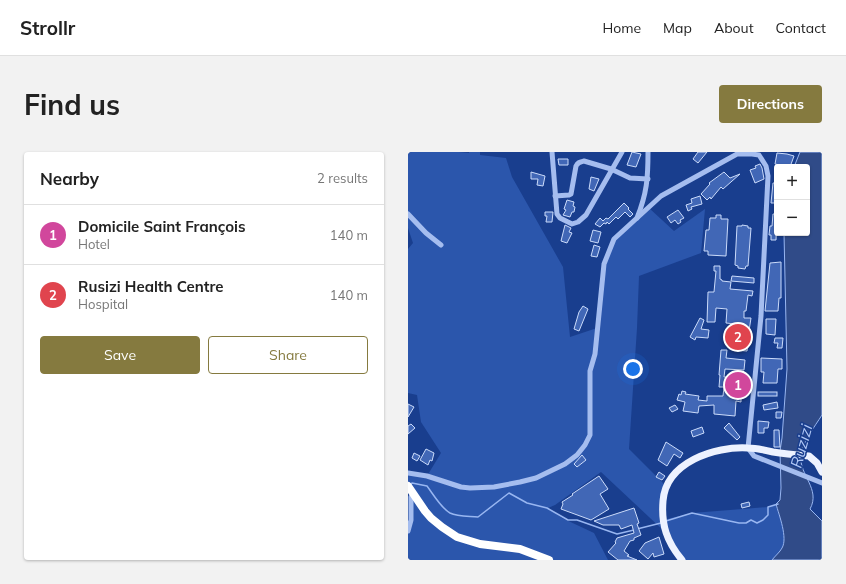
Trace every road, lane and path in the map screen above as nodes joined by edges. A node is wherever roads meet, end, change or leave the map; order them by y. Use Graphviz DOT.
graph roads {
  1 [pos="552,152"];
  2 [pos="622,152"];
  3 [pos="648,152"];
  4 [pos="759,154"];
  5 [pos="731,155"];
  6 [pos="611,169"];
  7 [pos="648,178"];
  8 [pos="555,196"];
  9 [pos="408,214"];
  10 [pos="636,219"];
  11 [pos="441,245"];
  12 [pos="748,448"];
  13 [pos="822,472"];
  14 [pos="408,473"];
  15 [pos="822,483"];
  16 [pos="410,493"];
  17 [pos="408,531"];
  18 [pos="549,560"];
  19 [pos="682,560"];
  1 -- 8 [label="street"];
  2 -- 6 [label="street"];
  3 -- 7 [label="street"];
  4 -- 5 [label="street"];
  4 -- 12 [label="street"];
  5 -- 10 [label="street"];
  6 -- 7 [label="street"];
  6 -- 8 [label="street"];
  6 -- 8 [label="street"];
  7 -- 10 [label="street"];
  9 -- 11 [label="street"];
  10 -- 14 [label="street"];
  12 -- 13 [label="main road"];
  12 -- 15 [label="street"];
  12 -- 19 [label="main road"];
  16 -- 17 [label="street"];
  16 -- 18 [label="highway"];
}
